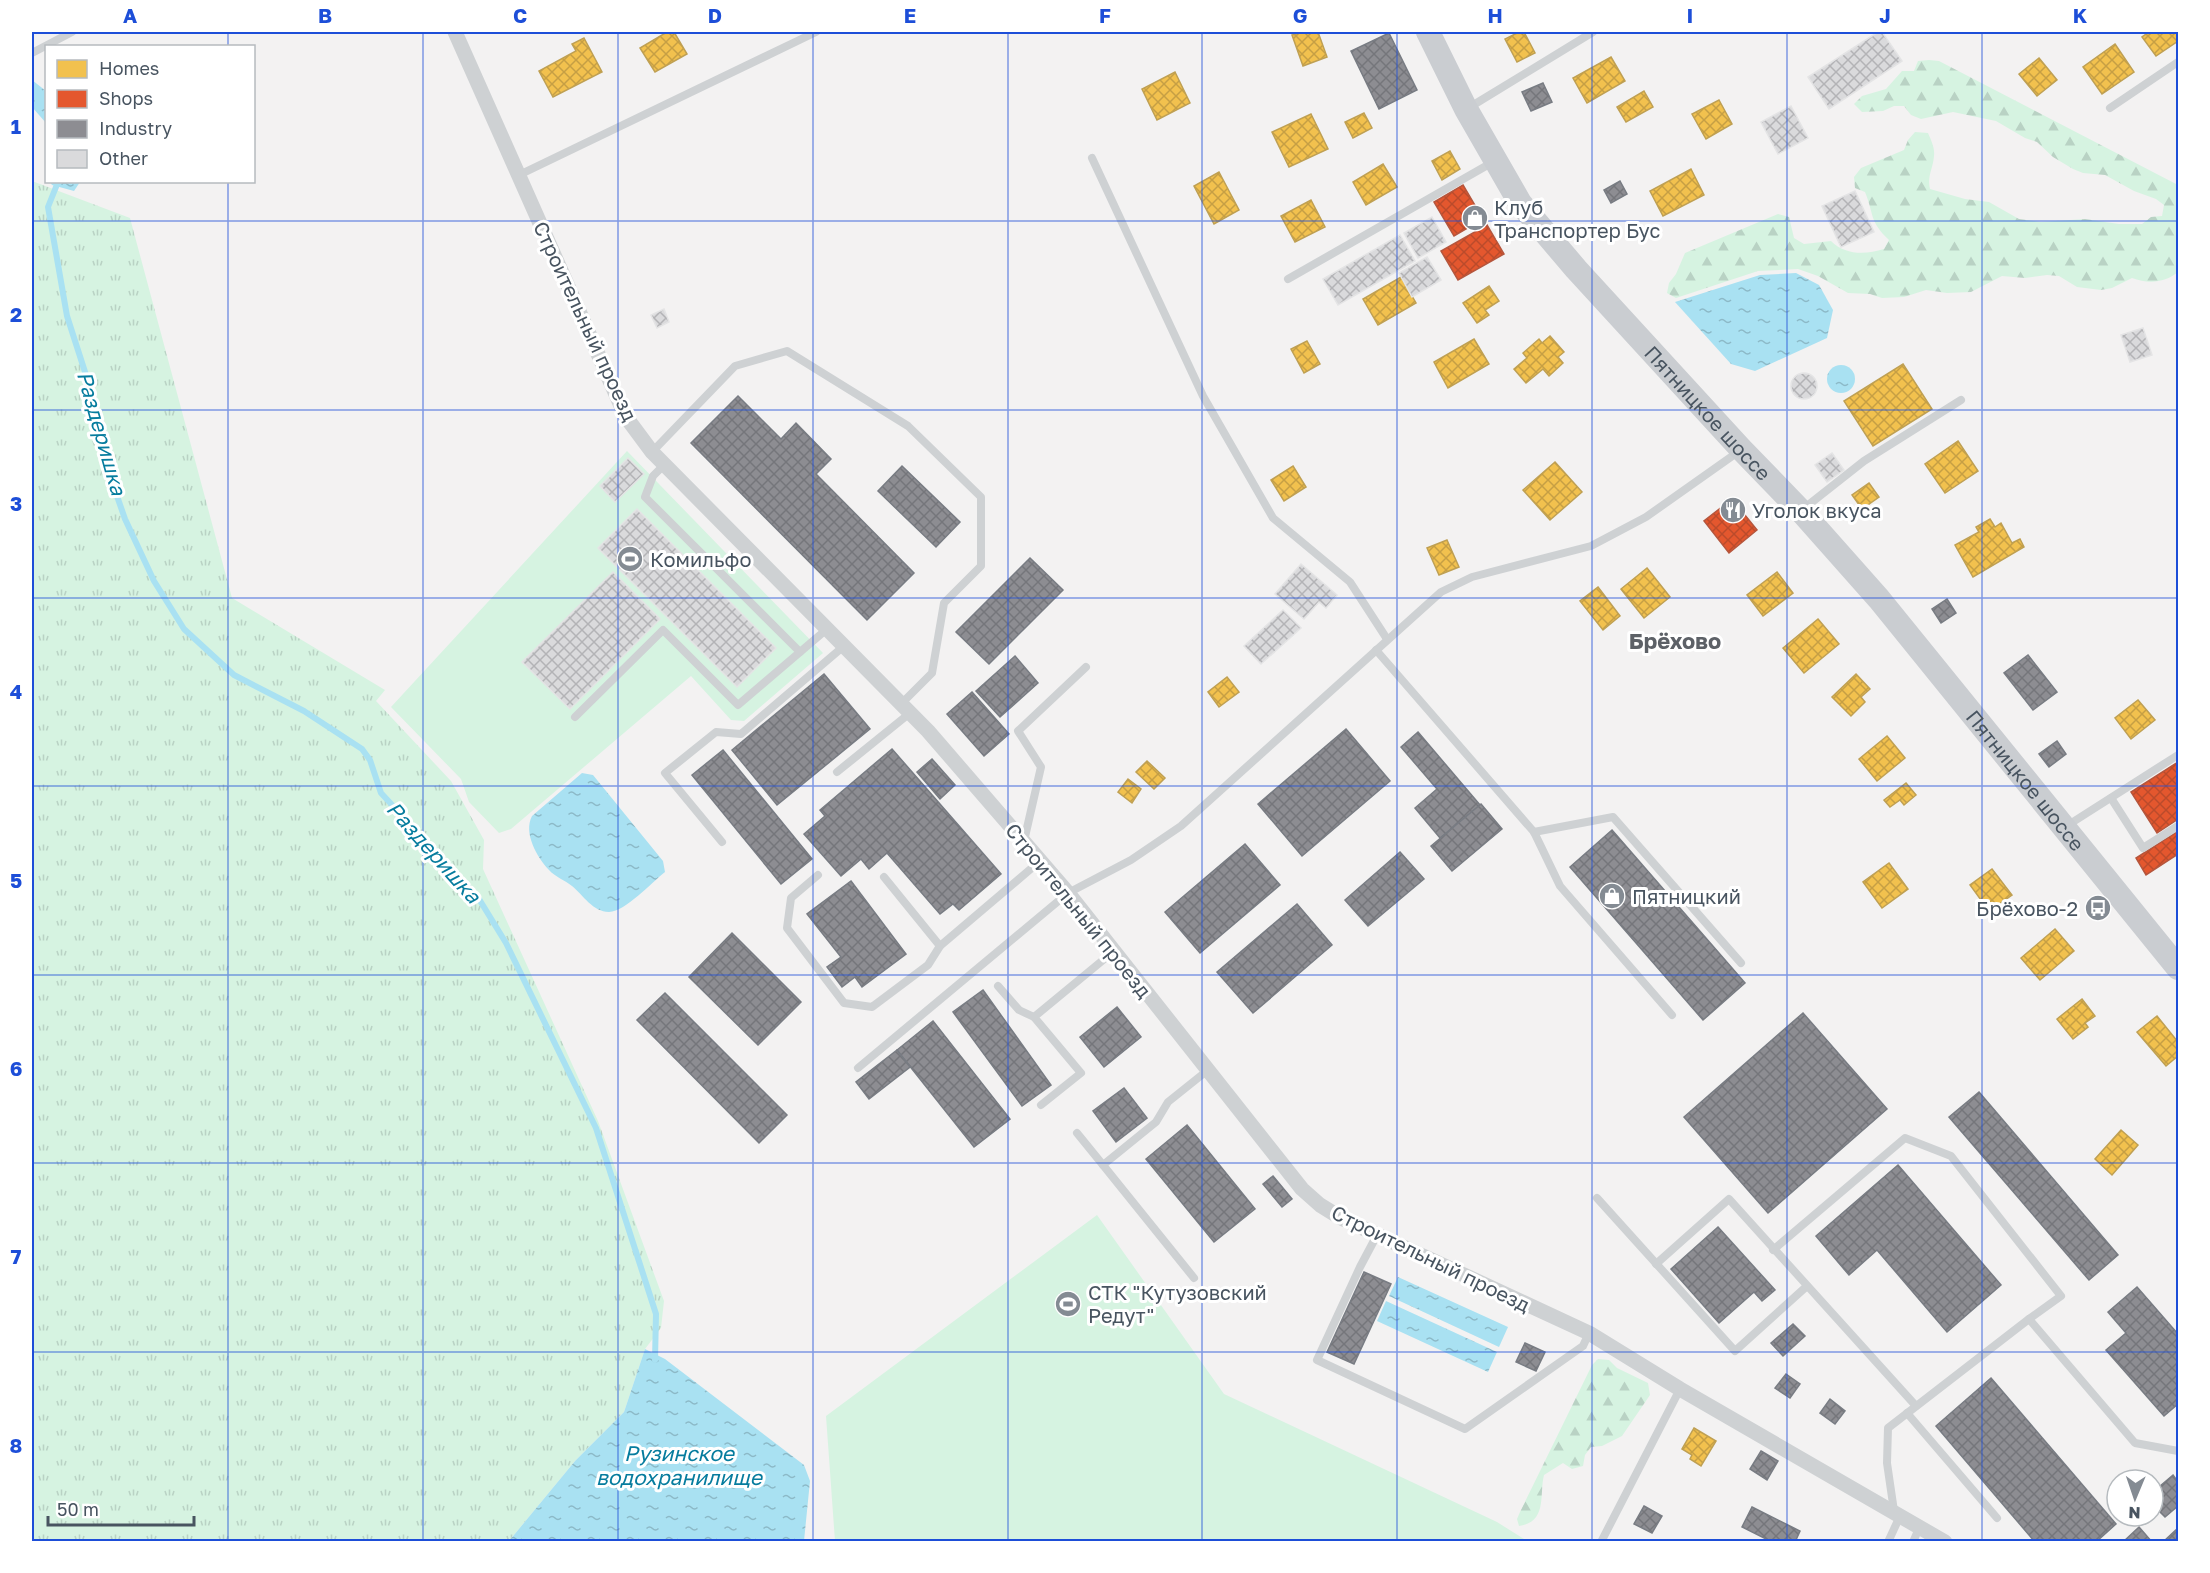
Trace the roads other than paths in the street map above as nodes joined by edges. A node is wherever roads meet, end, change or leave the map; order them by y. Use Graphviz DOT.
graph roads {
  1 [pos="72,32"];
  2 [pos="455,32"];
  3 [pos="816,32"];
  4 [pos="1428,32"];
  5 [pos="1593,32"];
  6 [pos="47,45"];
  7 [pos="2178,62"];
  8 [pos="2110,108"];
  9 [pos="1466,109"];
  10 [pos="1092,158"];
  11 [pos="1494,161"];
  12 [pos="519,175"];
  13 [pos="1288,279"];
  14 [pos="1961,400"];
  15 [pos="1741,449"];
  16 [pos="652,452"];
  17 [pos="665,464"];
  18 [pos="1801,511"];
  19 [pos="827,629"];
  20 [pos="1387,639"];
  21 [pos="844,646"];
  22 [pos="1376,650"];
  23 [pos="800,652"];
  24 [pos="1086,667"];
  25 [pos="905,709"];
  26 [pos="575,717"];
  27 [pos="2178,755"];
  28 [pos="837,772"];
  29 [pos="2111,798"];
  30 [pos="2178,826"];
  31 [pos="2064,827"];
  32 [pos="1534,832"];
  33 [pos="722,842"];
  34 [pos="1024,842"];
  35 [pos="1040,861"];
  36 [pos="818,875"];
  37 [pos="884,877"];
  38 [pos="1068,893"];
  39 [pos="940,946"];
  40 [pos="1114,951"];
  41 [pos="1741,963"];
  42 [pos="2178,968"];
  43 [pos="998,986"];
  44 [pos="1672,1015"];
  45 [pos="1035,1017"];
  46 [pos="858,1068"];
  47 [pos="1208,1070"];
  48 [pos="1041,1105"];
  49 [pos="1077,1133"];
  50 [pos="1103,1165"];
  51 [pos="1597,1198"];
  52 [pos="1377,1235"];
  53 [pos="1773,1250"];
  54 [pos="1656,1264"];
  55 [pos="1194,1278"];
  56 [pos="1807,1286"];
  57 [pos="2029,1319"];
  58 [pos="1589,1333"];
  59 [pos="1680,1389"];
  60 [pos="1916,1406"];
  61 [pos="1907,1413"];
  62 [pos="2178,1451"];
  63 [pos="1898,1513"];
  64 [pos="1997,1518"];
  65 [pos="1920,1526"];
  66 [pos="1601,1542"];
  67 [pos="1888,1542"];
  68 [pos="1913,1542"];
  69 [pos="1946,1542"];
  1 -- 6 [label="lane"];
  2 -- 12 [label="street, Строительный проезд"];
  3 -- 12 [label="lane"];
  4 -- 9 [label="main road, Пятницкое шоссе"];
  5 -- 9 [label="lane"];
  7 -- 8 [label="lane"];
  9 -- 11 [label="main road, Пятницкое шоссе"];
  10 -- 20 [label="lane"];
  11 -- 13 [label="lane"];
  11 -- 15 [label="main road, Пятницкое шоссе"];
  12 -- 16 [label="street, Строительный проезд"];
  14 -- 18 [label="lane"];
  15 -- 18 [label="main road, Пятницкое шоссе"];
  15 -- 20 [label="lane"];
  16 -- 17 [label="street, Строительный проезд"];
  16 -- 25 [label="lane"];
  17 -- 19 [label="street, Строительный проезд"];
  17 -- 23 [label="lane"];
  18 -- 31 [label="main road, Пятницкое шоссе"];
  19 -- 21 [label="street, Строительный проезд"];
  19 -- 23 [label="lane"];
  20 -- 22 [label="lane"];
  21 -- 25 [label="street, Строительный проезд"];
  21 -- 33 [label="lane"];
  22 -- 32 [label="lane"];
  22 -- 38 [label="lane"];
  23 -- 26 [label="lane"];
  24 -- 34 [label="lane"];
  25 -- 28 [label="lane"];
  25 -- 34 [label="street, Строительный проезд"];
  27 -- 29 [label="lane"];
  29 -- 30 [label="lane"];
  29 -- 31 [label="lane"];
  31 -- 42 [label="main road, Пятницкое шоссе"];
  32 -- 41 [label="lane"];
  32 -- 44 [label="lane"];
  34 -- 35 [label="street, Строительный проезд"];
  35 -- 38 [label="street, Строительный проезд"];
  35 -- 39 [label="lane"];
  36 -- 39 [label="lane"];
  37 -- 39 [label="lane"];
  38 -- 40 [label="street, Строительный проезд"];
  38 -- 46 [label="lane"];
  40 -- 45 [label="lane"];
  40 -- 47 [label="street, Строительный проезд"];
  43 -- 45 [label="lane"];
  45 -- 48 [label="lane"];
  47 -- 50 [label="lane"];
  47 -- 52 [label="street, Строительный проезд"];
  49 -- 50 [label="lane"];
  50 -- 55 [label="lane"];
  51 -- 54 [label="lane"];
  52 -- 58 [label="street, Строительный проезд"];
  52 -- 58 [label="lane"];
  53 -- 54 [label="lane"];
  53 -- 56 [label="lane"];
  53 -- 57 [label="lane"];
  54 -- 56 [label="lane"];
  56 -- 60 [label="lane"];
  57 -- 60 [label="lane"];
  57 -- 62 [label="lane"];
  58 -- 59 [label="street, Строительный проезд"];
  59 -- 63 [label="street, Строительный проезд"];
  59 -- 66 [label="lane"];
  60 -- 61 [label="lane"];
  61 -- 63 [label="lane"];
  61 -- 64 [label="lane"];
  63 -- 65 [label="street, Строительный проезд"];
  63 -- 67 [label="lane"];
  65 -- 68 [label="lane"];
  65 -- 69 [label="street, Строительный проезд"];
}
